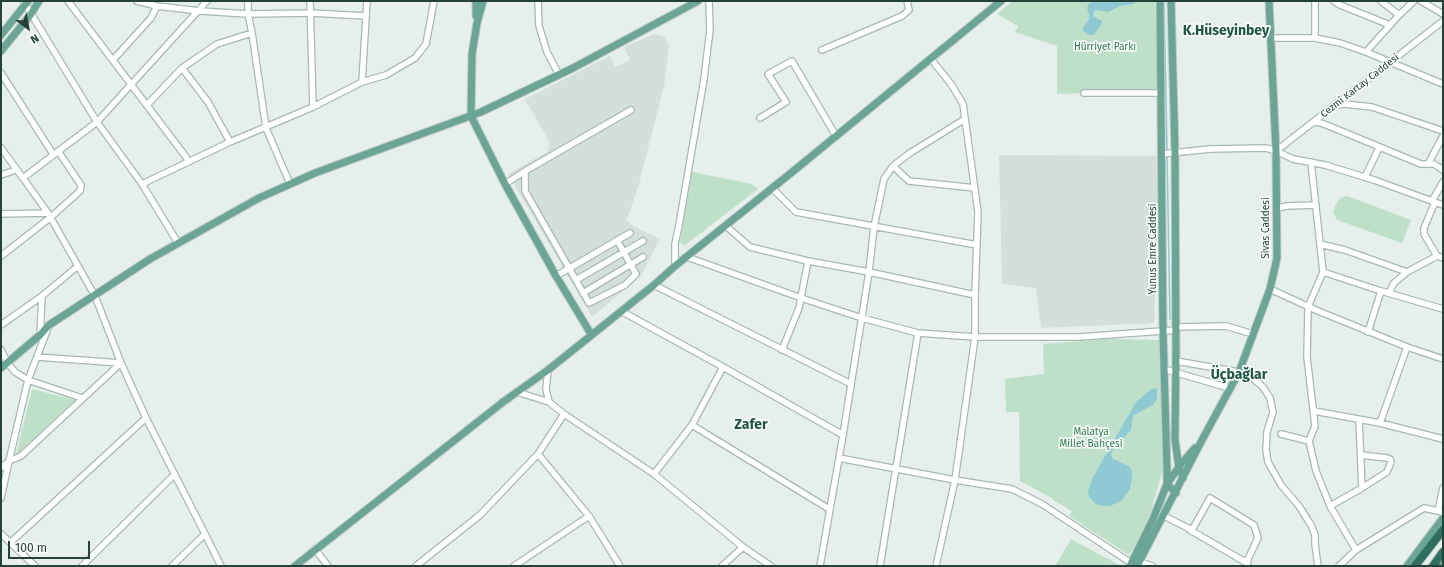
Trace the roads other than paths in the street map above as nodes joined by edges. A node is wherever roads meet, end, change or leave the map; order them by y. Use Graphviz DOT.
graph roads {
  1 [pos="39,1"];
  2 [pos="68,1"];
  3 [pos="137,1"];
  4 [pos="207,1"];
  5 [pos="248,1"];
  6 [pos="310,1"];
  7 [pos="367,1"];
  8 [pos="434,1"];
  9 [pos="476,1"];
  10 [pos="483,1"];
  11 [pos="538,1"];
  12 [pos="698,1"];
  13 [pos="709,1"];
  14 [pos="907,1"];
  15 [pos="1001,1"];
  16 [pos="1160,1"];
  17 [pos="1171,1"];
  18 [pos="1269,1"];
  19 [pos="1315,1"];
  20 [pos="1334,1"];
  21 [pos="1381,1"];
  22 [pos="1414,1"];
  23 [pos="1421,1"];
  24 [pos="26,2"];
  25 [pos="157,6"];
  26 [pos="200,11"];
  27 [pos="311,13"];
  28 [pos="31,14"];
  29 [pos="248,14"];
  30 [pos="1443,14"];
  31 [pos="1399,15"];
  32 [pos="366,16"];
  33 [pos="1443,21"];
  34 [pos="476,23"];
  35 [pos="1390,25"];
  36 [pos="252,33"];
  37 [pos="1,35"];
  38 [pos="1271,38"];
  39 [pos="1315,38"];
  40 [pos="822,50"];
  41 [pos="1,51"];
  42 [pos="1366,52"];
  43 [pos="931,59"];
  44 [pos="113,60"];
  45 [pos="1390,63"];
  46 [pos="182,68"];
  47 [pos="1,73"];
  48 [pos="559,75"];
  49 [pos="362,82"];
  50 [pos="132,84"];
  51 [pos="1443,84"];
  52 [pos="1084,93"];
  53 [pos="1161,93"];
  54 [pos="147,105"];
  55 [pos="1334,105"];
  56 [pos="313,107"];
  57 [pos="630,110"];
  58 [pos="471,116"];
  59 [pos="760,118"];
  60 [pos="965,119"];
  61 [pos="97,122"];
  62 [pos="1312,123"];
  63 [pos="266,128"];
  64 [pos="1443,131"];
  65 [pos="836,136"];
  66 [pos="1443,136"];
  67 [pos="230,142"];
  68 [pos="1,148"];
  69 [pos="1379,148"];
  70 [pos="1276,151"];
  71 [pos="1174,152"];
  72 [pos="56,153"];
  73 [pos="1162,154"];
  74 [pos="189,161"];
  75 [pos="1311,162"];
  76 [pos="1428,164"];
  77 [pos="893,166"];
  78 [pos="16,170"];
  79 [pos="1443,170"];
  80 [pos="525,171"];
  81 [pos="888,173"];
  82 [pos="1,175"];
  83 [pos="904,176"];
  84 [pos="1365,177"];
  85 [pos="23,178"];
  86 [pos="1443,182"];
  87 [pos="142,184"];
  88 [pos="290,184"];
  89 [pos="505,184"];
  90 [pos="772,188"];
  91 [pos="975,188"];
  92 [pos="1434,201"];
  93 [pos="1316,205"];
  94 [pos="1443,205"];
  95 [pos="1277,208"];
  96 [pos="1,214"];
  97 [pos="50,215"];
  98 [pos="726,226"];
  99 [pos="874,227"];
  100 [pos="630,233"];
  101 [pos="617,240"];
  102 [pos="643,241"];
  103 [pos="178,243"];
  104 [pos="1320,244"];
  105 [pos="977,245"];
  106 [pos="624,253"];
  107 [pos="1,256"];
  108 [pos="643,257"];
  109 [pos="686,257"];
  110 [pos="1440,257"];
  111 [pos="808,261"];
  112 [pos="631,265"];
  113 [pos="78,266"];
  114 [pos="675,266"];
  115 [pos="569,268"];
  116 [pos="869,272"];
  117 [pos="1323,272"];
  118 [pos="1407,272"];
  119 [pos="556,276"];
  120 [pos="576,280"];
  121 [pos="654,286"];
  122 [pos="1270,289"];
  123 [pos="1381,291"];
  124 [pos="583,293"];
  125 [pos="1389,293"];
  126 [pos="975,295"];
  127 [pos="42,296"];
  128 [pos="95,296"];
  129 [pos="801,298"];
  130 [pos="1308,307"];
  131 [pos="1443,309"];
  132 [pos="621,311"];
  133 [pos="862,318"];
  134 [pos="1,325"];
  135 [pos="50,325"];
  136 [pos="1176,328"];
  137 [pos="1163,332"];
  138 [pos="1368,332"];
  139 [pos="918,333"];
  140 [pos="591,334"];
  141 [pos="1253,334"];
  142 [pos="40,335"];
  143 [pos="975,337"];
  144 [pos="1407,347"];
  145 [pos="1,350"];
  146 [pos="782,350"];
  147 [pos="37,357"];
  148 [pos="1443,359"];
  149 [pos="1176,361"];
  150 [pos="7,362"];
  151 [pos="121,363"];
  152 [pos="723,367"];
  153 [pos="1,368"];
  154 [pos="1164,369"];
  155 [pos="548,370"];
  156 [pos="1238,372"];
  157 [pos="1176,373"];
  158 [pos="28,380"];
  159 [pos="851,384"];
  160 [pos="1229,388"];
  161 [pos="517,392"];
  162 [pos="82,398"];
  163 [pos="549,402"];
  164 [pos="1314,411"];
  165 [pos="564,414"];
  166 [pos="146,418"];
  167 [pos="1359,420"];
  168 [pos="1380,423"];
  169 [pos="692,425"];
  170 [pos="1281,434"];
  171 [pos="843,435"];
  172 [pos="1443,439"];
  173 [pos="1202,440"];
  174 [pos="1309,441"];
  175 [pos="538,454"];
  176 [pos="1360,455"];
  177 [pos="839,458"];
  178 [pos="9,461"];
  179 [pos="1,468"];
  180 [pos="1179,468"];
  181 [pos="895,469"];
  182 [pos="654,474"];
  183 [pos="174,475"];
  184 [pos="1183,478"];
  185 [pos="954,480"];
  186 [pos="1168,484"];
  187 [pos="1362,488"];
  188 [pos="1443,488"];
  189 [pos="1176,493"];
  190 [pos="1,498"];
  191 [pos="1330,506"];
  192 [pos="829,510"];
  193 [pos="1440,512"];
  194 [pos="589,516"];
  195 [pos="1164,516"];
  196 [pos="1443,518"];
  197 [pos="1190,530"];
  198 [pos="1443,530"];
  199 [pos="1,534"];
  200 [pos="205,534"];
  201 [pos="11,542"];
  202 [pos="743,547"];
  203 [pos="315,549"];
  204 [pos="1356,550"];
  205 [pos="1443,552"];
  206 [pos="1134,564"];
  207 [pos="1247,564"];
  208 [pos="35,566"];
  209 [pos="82,566"];
  210 [pos="172,566"];
  211 [pos="220,566"];
  212 [pos="295,566"];
  213 [pos="328,566"];
  214 [pos="416,566"];
  215 [pos="514,566"];
  216 [pos="620,566"];
  217 [pos="722,566"];
  218 [pos="771,566"];
  219 [pos="820,566"];
  220 [pos="880,566"];
  221 [pos="936,566"];
  222 [pos="1152,566"];
  223 [pos="1318,566"];
  224 [pos="1339,566"];
  225 [pos="1407,566"];
  226 [pos="1415,566"];
  227 [pos="1432,566"];
  1 -- 28 [label="main road"];
  2 -- 44 [label="street"];
  3 -- 25 [label="street"];
  4 -- 26 [label="street"];
  5 -- 29 [label="street"];
  6 -- 27 [label="street"];
  7 -- 32 [label="street"];
  8 -- 49 [label="street"];
  9 -- 34 [label="main road"];
  10 -- 34 [label="main road"];
  11 -- 48 [label="street"];
  12 -- 48 [label="main road"];
  13 -- 114 [label="street"];
  14 -- 40 [label="street"];
  15 -- 43 [label="main road"];
  16 -- 53 [label="main road, Yunus Emre Caddesi"];
  17 -- 71 [label="main road"];
  18 -- 38 [label="main road, Sivas Caddesi"];
  19 -- 39 [label="street"];
  20 -- 35 [label="street"];
  21 -- 31 [label="street"];
  22 -- 31 [label="street"];
  23 -- 30 [label="street"];
  24 -- 28 [label="street"];
  24 -- 37 [label="main road"];
  25 -- 26 [label="street"];
  25 -- 44 [label="street"];
  26 -- 29 [label="street"];
  26 -- 50 [label="street"];
  27 -- 29 [label="street"];
  27 -- 32 [label="street"];
  27 -- 56 [label="street"];
  28 -- 41 [label="main road"];
  28 -- 61 [label="street"];
  29 -- 36 [label="street"];
  31 -- 35 [label="street"];
  32 -- 49 [label="street"];
  33 -- 45 [label="street, Cezmi Kartay Caddesi"];
  34 -- 58 [label="main road"];
  35 -- 42 [label="street"];
  36 -- 46 [label="street"];
  36 -- 63 [label="street"];
  38 -- 39 [label="street"];
  38 -- 70 [label="main road, Sivas Caddesi"];
  39 -- 42 [label="street"];
  42 -- 45 [label="street"];
  43 -- 60 [label="street"];
  43 -- 65 [label="main road"];
  44 -- 50 [label="street"];
  45 -- 51 [label="street"];
  45 -- 55 [label="street, Cezmi Kartay Caddesi"];
  46 -- 54 [label="street"];
  46 -- 67 [label="street"];
  47 -- 72 [label="street"];
  48 -- 58 [label="main road"];
  49 -- 56 [label="street"];
  50 -- 54 [label="street"];
  50 -- 61 [label="street"];
  52 -- 53 [label="street"];
  53 -- 73 [label="main road, Yunus Emre Caddesi"];
  54 -- 74 [label="street"];
  55 -- 62 [label="street, Cezmi Kartay Caddesi"];
  55 -- 64 [label="street"];
  56 -- 63 [label="street"];
  57 -- 80 [label="street"];
  58 -- 88 [label="main road"];
  58 -- 89 [label="main road"];
  59 -- 65 [label="street"];
  60 -- 77 [label="street"];
  60 -- 91 [label="street"];
  61 -- 72 [label="street"];
  61 -- 87 [label="street"];
  62 -- 69 [label="street"];
  62 -- 70 [label="street, Cezmi Kartay Caddesi"];
  63 -- 67 [label="street"];
  63 -- 88 [label="street"];
  65 -- 90 [label="main road"];
  66 -- 76 [label="street"];
  67 -- 74 [label="street"];
  68 -- 78 [label="street"];
  69 -- 76 [label="street"];
  69 -- 84 [label="street"];
  70 -- 71 [label="street"];
  70 -- 75 [label="street"];
  70 -- 95 [label="main road, Sivas Caddesi"];
  71 -- 73 [label="street"];
  71 -- 136 [label="main road"];
  72 -- 85 [label="street"];
  72 -- 97 [label="street"];
  73 -- 137 [label="main road, Yunus Emre Caddesi"];
  74 -- 87 [label="street"];
  75 -- 84 [label="street"];
  75 -- 93 [label="street"];
  76 -- 79 [label="street"];
  77 -- 81 [label="street"];
  77 -- 83 [label="street"];
  78 -- 82 [label="street"];
  78 -- 85 [label="street"];
  80 -- 89 [label="street"];
  80 -- 115 [label="street"];
  81 -- 83 [label="street"];
  81 -- 99 [label="street"];
  83 -- 91 [label="street"];
  84 -- 92 [label="street"];
  85 -- 97 [label="street"];
  86 -- 92 [label="street"];
  87 -- 103 [label="street"];
  88 -- 103 [label="main road"];
  89 -- 119 [label="main road"];
  90 -- 98 [label="main road"];
  90 -- 99 [label="street"];
  91 -- 105 [label="street"];
  92 -- 94 [label="street"];
  92 -- 110 [label="street"];
  93 -- 95 [label="street"];
  93 -- 104 [label="street"];
  95 -- 122 [label="main road, Sivas Caddesi"];
  96 -- 97 [label="street"];
  97 -- 107 [label="street"];
  97 -- 113 [label="street"];
  98 -- 109 [label="main road"];
  98 -- 111 [label="street"];
  99 -- 105 [label="street"];
  99 -- 116 [label="street"];
  100 -- 101 [label="street"];
  101 -- 106 [label="street"];
  101 -- 115 [label="street"];
  102 -- 106 [label="street"];
  103 -- 128 [label="main road"];
  104 -- 117 [label="street"];
  104 -- 118 [label="street"];
  105 -- 126 [label="street"];
  106 -- 112 [label="street"];
  106 -- 120 [label="street"];
  108 -- 112 [label="street"];
  109 -- 114 [label="main road"];
  109 -- 129 [label="street"];
  110 -- 118 [label="street"];
  111 -- 116 [label="street"];
  111 -- 129 [label="street"];
  112 -- 124 [label="street"];
  112 -- 124 [label="street"];
  113 -- 127 [label="street"];
  113 -- 128 [label="street"];
  114 -- 121 [label="main road"];
  115 -- 119 [label="street"];
  115 -- 120 [label="street"];
  116 -- 126 [label="street"];
  116 -- 133 [label="street"];
  117 -- 123 [label="street"];
  117 -- 130 [label="street"];
  118 -- 125 [label="street"];
  119 -- 140 [label="main road"];
  120 -- 124 [label="street"];
  121 -- 132 [label="main road"];
  121 -- 146 [label="street"];
  122 -- 130 [label="street"];
  122 -- 141 [label="main road, Sivas Caddesi"];
  123 -- 125 [label="street"];
  123 -- 138 [label="street"];
  125 -- 131 [label="street"];
  126 -- 143 [label="street"];
  127 -- 134 [label="street"];
  127 -- 142 [label="street"];
  128 -- 135 [label="main road"];
  128 -- 151 [label="street"];
  129 -- 133 [label="street"];
  129 -- 146 [label="street"];
  130 -- 138 [label="street"];
  130 -- 164 [label="street"];
  132 -- 140 [label="main road"];
  132 -- 152 [label="street"];
  133 -- 139 [label="street"];
  133 -- 159 [label="street"];
  135 -- 142 [label="main road"];
  135 -- 147 [label="street"];
  136 -- 137 [label="street"];
  136 -- 141 [label="street"];
  136 -- 149 [label="main road"];
  137 -- 143 [label="street"];
  137 -- 154 [label="main road, Yunus Emre Caddesi"];
  138 -- 144 [label="street"];
  139 -- 143 [label="street"];
  139 -- 181 [label="street"];
  140 -- 155 [label="main road"];
  141 -- 156 [label="main road, Sivas Caddesi"];
  142 -- 150 [label="main road"];
  143 -- 185 [label="street"];
  144 -- 148 [label="street"];
  144 -- 168 [label="street"];
  145 -- 150 [label="street"];
  146 -- 159 [label="street"];
  147 -- 151 [label="street"];
  147 -- 158 [label="street"];
  149 -- 156 [label="street"];
  149 -- 157 [label="main road"];
  150 -- 153 [label="main road"];
  150 -- 158 [label="street"];
  151 -- 162 [label="street"];
  151 -- 166 [label="street"];
  152 -- 169 [label="street"];
  152 -- 171 [label="street"];
  154 -- 157 [label="street"];
  154 -- 186 [label="main road, Yunus Emre Caddesi"];
  155 -- 161 [label="main road"];
  155 -- 163 [label="street"];
  156 -- 160 [label="main road, Sivas Caddesi"];
  156 -- 223 [label="street"];
  157 -- 160 [label="street"];
  157 -- 180 [label="main road"];
  158 -- 162 [label="street"];
  158 -- 178 [label="street"];
  159 -- 171 [label="street"];
  160 -- 173 [label="main road, Sivas Caddesi"];
  161 -- 163 [label="street"];
  161 -- 203 [label="main road"];
  162 -- 178 [label="street"];
  163 -- 165 [label="street"];
  164 -- 167 [label="street"];
  164 -- 174 [label="street"];
  165 -- 175 [label="street"];
  165 -- 182 [label="street"];
  166 -- 183 [label="street"];
  166 -- 201 [label="street"];
  167 -- 168 [label="street"];
  167 -- 176 [label="street"];
  168 -- 172 [label="street"];
  169 -- 182 [label="street"];
  169 -- 192 [label="street"];
  170 -- 174 [label="street"];
  171 -- 177 [label="street"];
  173 -- 180 [label="main road"];
  173 -- 184 [label="main road"];
  174 -- 191 [label="street"];
  175 -- 194 [label="street"];
  175 -- 214 [label="street"];
  176 -- 187 [label="street"];
  176 -- 187 [label="street"];
  177 -- 181 [label="street"];
  177 -- 192 [label="street"];
  178 -- 179 [label="street"];
  178 -- 190 [label="street"];
  180 -- 184 [label="main road"];
  180 -- 186 [label="main road"];
  181 -- 185 [label="street"];
  181 -- 220 [label="street"];
  182 -- 202 [label="street"];
  183 -- 200 [label="street"];
  183 -- 209 [label="street"];
  184 -- 189 [label="main road"];
  185 -- 206 [label="street"];
  185 -- 221 [label="street"];
  186 -- 189 [label="main road"];
  186 -- 206 [label="main road"];
  187 -- 191 [label="street"];
  188 -- 193 [label="street"];
  189 -- 195 [label="main road"];
  191 -- 204 [label="street"];
  192 -- 219 [label="street"];
  193 -- 204 [label="street"];
  194 -- 215 [label="street"];
  194 -- 216 [label="street"];
  195 -- 197 [label="street"];
  195 -- 206 [label="main road"];
  196 -- 225 [label="main road"];
  197 -- 207 [label="street"];
  197 -- 207 [label="street"];
  198 -- 226 [label="highway"];
  199 -- 201 [label="street"];
  200 -- 210 [label="street"];
  200 -- 211 [label="street"];
  201 -- 208 [label="street"];
  202 -- 217 [label="street"];
  202 -- 218 [label="street"];
  203 -- 212 [label="main road"];
  203 -- 213 [label="street"];
  204 -- 224 [label="street"];
  205 -- 227 [label="highway"];
  206 -- 222 [label="street"];
}
